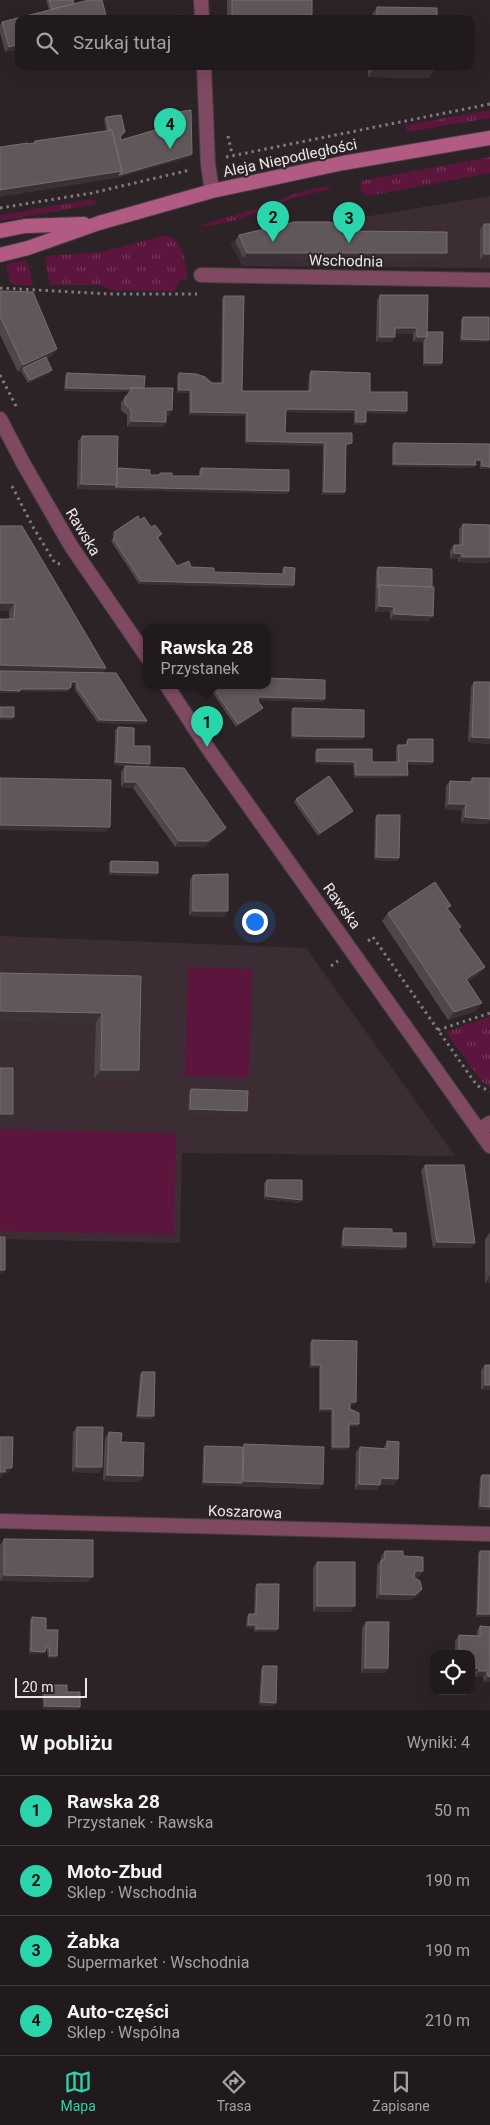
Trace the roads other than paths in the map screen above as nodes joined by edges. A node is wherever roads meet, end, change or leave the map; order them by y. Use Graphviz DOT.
graph roads {
  1 [pos="201,0"];
  2 [pos="202,15"];
  3 [pos="204,70"];
  4 [pos="490,138"];
  5 [pos="212,191"];
  6 [pos="99,223"];
  7 [pos="0,231"];
  8 [pos="0,255"];
  9 [pos="201,275"];
  10 [pos="490,280"];
  11 [pos="0,419"];
  12 [pos="143,651"];
  13 [pos="169,689"];
  14 [pos="484,1127"];
  15 [pos="490,1146"];
  16 [pos="0,1521"];
  17 [pos="490,1534"];
  1 -- 2 [label="street"];
  3 -- 5 [label="street"];
  4 -- 5 [label="main road, Aleja Niepodległości"];
  5 -- 6 [label="main road, Aleja Niepodległości"];
  6 -- 7 [label="main road, Aleja Niepodległości"];
  6 -- 8 [label="main road, Aleja Niepodległości"];
  9 -- 10 [label="street, Wschodnia"];
  11 -- 12 [label="street, Rawska"];
  13 -- 14 [label="street, Rawska"];
  14 -- 15 [label="street, Rawska"];
  16 -- 17 [label="street, Koszarowa"];
}
